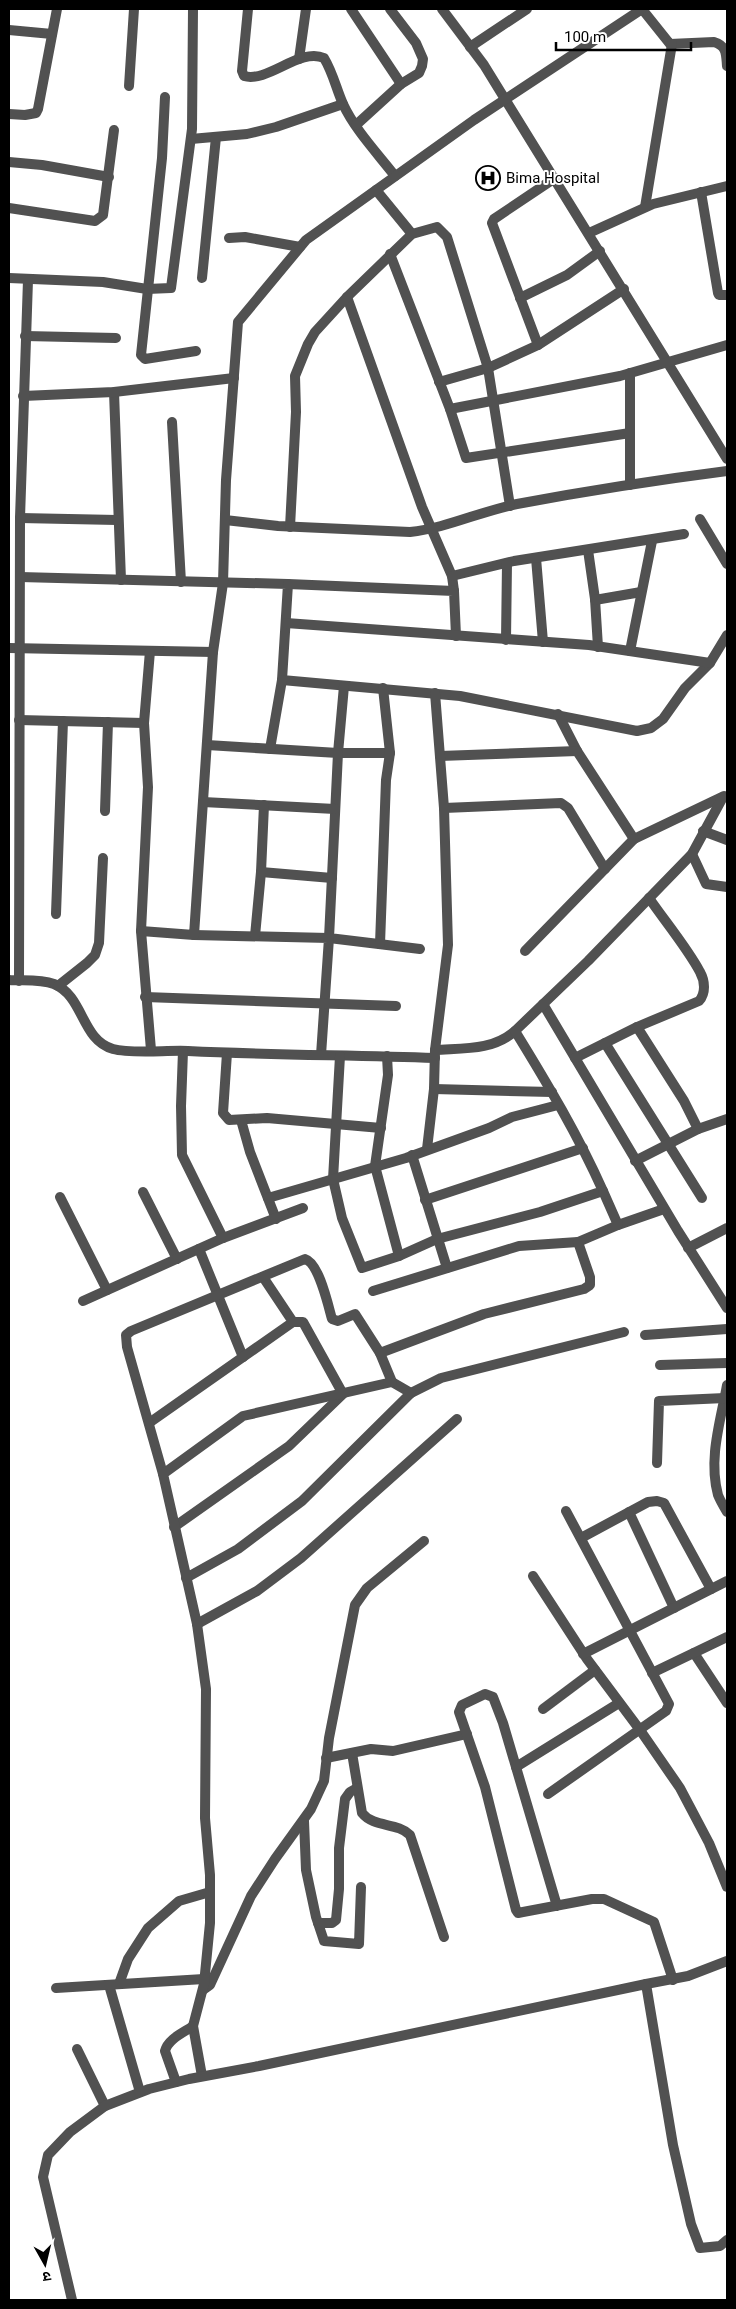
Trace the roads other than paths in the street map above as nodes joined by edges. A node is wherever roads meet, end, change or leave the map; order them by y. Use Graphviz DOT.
graph roads {
  1 [pos="57,9"];
  2 [pos="134,9"];
  3 [pos="193,9"];
  4 [pos="248,9"];
  5 [pos="306,9"];
  6 [pos="351,9"];
  7 [pos="390,9"];
  8 [pos="442,9"];
  9 [pos="527,9"];
  10 [pos="642,9"];
  11 [pos="9,30"];
  12 [pos="52,34"];
  13 [pos="672,44"];
  14 [pos="470,47"];
  15 [pos="299,59"];
  16 [pos="727,66"];
  17 [pos="401,84"];
  18 [pos="128,86"];
  19 [pos="165,97"];
  20 [pos="505,99"];
  21 [pos="343,104"];
  22 [pos="9,114"];
  23 [pos="356,125"];
  24 [pos="114,130"];
  25 [pos="216,137"];
  26 [pos="191,138"];
  27 [pos="9,162"];
  28 [pos="395,176"];
  29 [pos="109,177"];
  30 [pos="555,178"];
  31 [pos="727,186"];
  32 [pos="376,190"];
  33 [pos="701,192"];
  34 [pos="644,207"];
  35 [pos="9,208"];
  36 [pos="589,233"];
  37 [pos="412,234"];
  38 [pos="229,238"];
  39 [pos="300,247"];
  40 [pos="600,251"];
  41 [pos="390,254"];
  42 [pos="9,278"];
  43 [pos="202,278"];
  44 [pos="28,280"];
  45 [pos="147,289"];
  46 [pos="624,289"];
  47 [pos="727,295"];
  48 [pos="347,297"];
  49 [pos="520,298"];
  50 [pos="25,336"];
  51 [pos="116,338"];
  52 [pos="538,345"];
  53 [pos="727,345"];
  54 [pos="196,351"];
  55 [pos="667,362"];
  56 [pos="488,368"];
  57 [pos="630,373"];
  58 [pos="234,378"];
  59 [pos="439,382"];
  60 [pos="114,392"];
  61 [pos="23,396"];
  62 [pos="494,401"];
  63 [pos="450,409"];
  64 [pos="172,422"];
  65 [pos="630,433"];
  66 [pos="502,454"];
  67 [pos="727,459"];
  68 [pos="727,471"];
  69 [pos="630,485"];
  70 [pos="510,506"];
  71 [pos="20,518"];
  72 [pos="700,518"];
  73 [pos="118,520"];
  74 [pos="225,520"];
  75 [pos="290,527"];
  76 [pos="431,529"];
  77 [pos="684,534"];
  78 [pos="652,540"];
  79 [pos="588,550"];
  80 [pos="536,558"];
  81 [pos="507,563"];
  82 [pos="727,564"];
  83 [pos="452,576"];
  84 [pos="20,577"];
  85 [pos="121,580"];
  86 [pos="181,582"];
  87 [pos="223,583"];
  88 [pos="288,584"];
  89 [pos="454,591"];
  90 [pos="641,592"];
  91 [pos="595,600"];
  92 [pos="286,624"];
  93 [pos="727,635"];
  94 [pos="456,636"];
  95 [pos="506,640"];
  96 [pos="543,642"];
  97 [pos="598,647"];
  98 [pos="14,648"];
  99 [pos="150,651"];
  100 [pos="213,652"];
  101 [pos="630,652"];
  102 [pos="710,663"];
  103 [pos="282,680"];
  104 [pos="344,686"];
  105 [pos="383,688"];
  106 [pos="435,693"];
  107 [pos="558,714"];
  108 [pos="19,720"];
  109 [pos="63,721"];
  110 [pos="108,722"];
  111 [pos="144,722"];
  112 [pos="207,745"];
  113 [pos="270,749"];
  114 [pos="578,751"];
  115 [pos="338,753"];
  116 [pos="390,753"];
  117 [pos="440,756"];
  118 [pos="725,796"];
  119 [pos="203,802"];
  120 [pos="264,805"];
  121 [pos="444,808"];
  122 [pos="336,809"];
  123 [pos="106,810"];
  124 [pos="703,831"];
  125 [pos="634,839"];
  126 [pos="727,840"];
  127 [pos="692,854"];
  128 [pos="103,858"];
  129 [pos="605,870"];
  130 [pos="261,872"];
  131 [pos="332,878"];
  132 [pos="727,887"];
  133 [pos="649,898"];
  134 [pos="56,914"];
  135 [pos="141,931"];
  136 [pos="194,935"];
  137 [pos="255,936"];
  138 [pos="329,938"];
  139 [pos="380,944"];
  140 [pos="420,950"];
  141 [pos="526,951"];
  142 [pos="14,981"];
  143 [pos="58,986"];
  144 [pos="145,997"];
  145 [pos="324,1004"];
  146 [pos="543,1004"];
  147 [pos="396,1006"];
  148 [pos="637,1027"];
  149 [pos="515,1031"];
  150 [pos="606,1043"];
  151 [pos="150,1050"];
  152 [pos="183,1051"];
  153 [pos="227,1053"];
  154 [pos="435,1054"];
  155 [pos="322,1055"];
  156 [pos="340,1056"];
  157 [pos="387,1056"];
  158 [pos="575,1058"];
  159 [pos="434,1089"];
  160 [pos="552,1092"];
  161 [pos="558,1105"];
  162 [pos="727,1119"];
  163 [pos="241,1120"];
  164 [pos="336,1124"];
  165 [pos="381,1128"];
  166 [pos="698,1129"];
  167 [pos="669,1144"];
  168 [pos="583,1148"];
  169 [pos="427,1149"];
  170 [pos="412,1155"];
  171 [pos="635,1161"];
  172 [pos="375,1166"];
  173 [pos="333,1179"];
  174 [pos="603,1191"];
  175 [pos="143,1192"];
  176 [pos="60,1197"];
  177 [pos="268,1198"];
  178 [pos="702,1198"];
  179 [pos="426,1200"];
  180 [pos="303,1208"];
  181 [pos="664,1209"];
  182 [pos="276,1219"];
  183 [pos="618,1225"];
  184 [pos="726,1232"];
  185 [pos="223,1238"];
  186 [pos="437,1239"];
  187 [pos="578,1242"];
  188 [pos="199,1248"];
  189 [pos="688,1248"];
  190 [pos="399,1256"];
  191 [pos="177,1259"];
  192 [pos="447,1268"];
  193 [pos="262,1277"];
  194 [pos="107,1290"];
  195 [pos="373,1291"];
  196 [pos="218,1293"];
  197 [pos="84,1301"];
  198 [pos="727,1308"];
  199 [pos="293,1322"];
  200 [pos="727,1329"];
  201 [pos="624,1332"];
  202 [pos="645,1335"];
  203 [pos="380,1353"];
  204 [pos="243,1357"];
  205 [pos="727,1363"];
  206 [pos="660,1365"];
  207 [pos="392,1382"];
  208 [pos="727,1385"];
  209 [pos="411,1393"];
  210 [pos="343,1394"];
  211 [pos="725,1398"];
  212 [pos="457,1419"];
  213 [pos="149,1423"];
  214 [pos="657,1463"];
  215 [pos="163,1474"];
  216 [pos="566,1511"];
  217 [pos="629,1512"];
  218 [pos="727,1512"];
  219 [pos="174,1527"];
  220 [pos="581,1538"];
  221 [pos="424,1541"];
  222 [pos="533,1576"];
  223 [pos="186,1578"];
  224 [pos="727,1581"];
  225 [pos="712,1589"];
  226 [pos="674,1608"];
  227 [pos="197,1624"];
  228 [pos="631,1630"];
  229 [pos="727,1637"];
  230 [pos="694,1653"];
  231 [pos="583,1654"];
  232 [pos="594,1670"];
  233 [pos="652,1673"];
  234 [pos="619,1703"];
  235 [pos="727,1703"];
  236 [pos="543,1709"];
  237 [pos="640,1730"];
  238 [pos="467,1734"];
  239 [pos="352,1753"];
  240 [pos="326,1758"];
  241 [pos="516,1767"];
  242 [pos="357,1788"];
  243 [pos="548,1794"];
  244 [pos="304,1821"];
  245 [pos="727,1886"];
  246 [pos="361,1887"];
  247 [pos="210,1892"];
  248 [pos="557,1906"];
  249 [pos="318,1923"];
  250 [pos="444,1936"];
  251 [pos="727,1961"];
  252 [pos="204,1979"];
  253 [pos="672,1980"];
  254 [pos="114,1984"];
  255 [pos="646,1984"];
  256 [pos="56,1988"];
  257 [pos="202,1991"];
  258 [pos="193,2026"];
  259 [pos="77,2049"];
  260 [pos="202,2076"];
  261 [pos="176,2082"];
  262 [pos="140,2092"];
  263 [pos="105,2106"];
  264 [pos="727,2240"];
  265 [pos="72,2300"];
  1 -- 12 [label="street"];
  2 -- 18 [label="street"];
  3 -- 26 [label="street"];
  4 -- 15 [label="street"];
  5 -- 15 [label="street"];
  6 -- 17 [label="street"];
  7 -- 17 [label="street"];
  8 -- 14 [label="street"];
  9 -- 14 [label="street"];
  10 -- 13 [label="street"];
  10 -- 20 [label="street"];
  11 -- 12 [label="street"];
  12 -- 22 [label="street"];
  13 -- 16 [label="street"];
  13 -- 34 [label="street"];
  14 -- 20 [label="street"];
  15 -- 21 [label="street"];
  17 -- 23 [label="street"];
  19 -- 45 [label="street"];
  20 -- 28 [label="street"];
  20 -- 30 [label="street"];
  21 -- 23 [label="street"];
  21 -- 25 [label="street"];
  23 -- 28 [label="street"];
  24 -- 29 [label="street"];
  25 -- 26 [label="street"];
  25 -- 43 [label="street"];
  26 -- 45 [label="street"];
  27 -- 29 [label="street"];
  28 -- 32 [label="street"];
  29 -- 35 [label="street"];
  30 -- 36 [label="street"];
  30 -- 49 [label="street"];
  31 -- 33 [label="street"];
  32 -- 37 [label="street"];
  32 -- 39 [label="street"];
  33 -- 34 [label="street"];
  33 -- 47 [label="street"];
  34 -- 36 [label="street"];
  36 -- 40 [label="street"];
  37 -- 41 [label="street"];
  37 -- 56 [label="street"];
  38 -- 39 [label="street"];
  39 -- 58 [label="street"];
  40 -- 46 [label="street"];
  40 -- 49 [label="street"];
  41 -- 48 [label="street"];
  41 -- 59 [label="street"];
  42 -- 44 [label="street"];
  44 -- 45 [label="street"];
  44 -- 50 [label="street"];
  45 -- 54 [label="street"];
  46 -- 52 [label="street"];
  46 -- 55 [label="street"];
  48 -- 75 [label="street"];
  48 -- 76 [label="street"];
  49 -- 52 [label="street"];
  50 -- 51 [label="street"];
  50 -- 61 [label="street"];
  52 -- 56 [label="street"];
  53 -- 55 [label="street"];
  55 -- 57 [label="street"];
  55 -- 67 [label="street"];
  56 -- 59 [label="street"];
  56 -- 62 [label="street"];
  57 -- 62 [label="street"];
  57 -- 65 [label="street"];
  58 -- 60 [label="street"];
  58 -- 74 [label="street"];
  59 -- 63 [label="street"];
  60 -- 61 [label="street"];
  60 -- 73 [label="street"];
  61 -- 71 [label="street"];
  62 -- 63 [label="street"];
  62 -- 66 [label="street"];
  63 -- 66 [label="street"];
  64 -- 86 [label="street"];
  65 -- 66 [label="street"];
  65 -- 69 [label="street"];
  66 -- 70 [label="street"];
  68 -- 69 [label="street"];
  69 -- 70 [label="street"];
  70 -- 76 [label="street"];
  71 -- 73 [label="street"];
  71 -- 84 [label="street"];
  72 -- 82 [label="street"];
  73 -- 85 [label="street"];
  74 -- 75 [label="street"];
  74 -- 87 [label="street"];
  75 -- 76 [label="street"];
  76 -- 83 [label="street"];
  77 -- 78 [label="street"];
  78 -- 79 [label="street"];
  78 -- 90 [label="street"];
  79 -- 80 [label="street"];
  79 -- 91 [label="street"];
  80 -- 81 [label="street"];
  80 -- 96 [label="street"];
  81 -- 83 [label="street"];
  81 -- 95 [label="street"];
  83 -- 89 [label="street"];
  84 -- 85 [label="street"];
  84 -- 98 [label="street"];
  85 -- 86 [label="street"];
  86 -- 87 [label="street"];
  87 -- 88 [label="street"];
  87 -- 100 [label="street"];
  88 -- 89 [label="street"];
  88 -- 92 [label="street"];
  89 -- 94 [label="street"];
  90 -- 91 [label="street"];
  90 -- 101 [label="street"];
  91 -- 97 [label="street"];
  92 -- 94 [label="street"];
  92 -- 103 [label="street"];
  93 -- 102 [label="street"];
  94 -- 95 [label="street"];
  95 -- 96 [label="street"];
  96 -- 97 [label="street"];
  97 -- 101 [label="street"];
  98 -- 99 [label="street"];
  98 -- 108 [label="street"];
  99 -- 100 [label="street"];
  99 -- 111 [label="street"];
  100 -- 112 [label="street"];
  101 -- 102 [label="street"];
  102 -- 107 [label="street"];
  103 -- 104 [label="street"];
  103 -- 113 [label="street"];
  104 -- 105 [label="street"];
  104 -- 115 [label="street"];
  105 -- 106 [label="street"];
  105 -- 116 [label="street"];
  106 -- 107 [label="street"];
  106 -- 117 [label="street"];
  107 -- 114 [label="street"];
  108 -- 109 [label="street"];
  108 -- 142 [label="street"];
  109 -- 110 [label="street"];
  109 -- 134 [label="street"];
  110 -- 111 [label="street"];
  110 -- 123 [label="street"];
  111 -- 135 [label="street"];
  112 -- 113 [label="street"];
  112 -- 119 [label="street"];
  113 -- 115 [label="street"];
  114 -- 117 [label="street"];
  114 -- 125 [label="street"];
  115 -- 116 [label="street"];
  115 -- 122 [label="street"];
  116 -- 139 [label="street"];
  117 -- 121 [label="street"];
  118 -- 124 [label="street"];
  118 -- 125 [label="street"];
  119 -- 120 [label="street"];
  119 -- 136 [label="street"];
  120 -- 122 [label="street"];
  120 -- 130 [label="street"];
  121 -- 129 [label="street"];
  121 -- 154 [label="street"];
  122 -- 131 [label="street"];
  124 -- 126 [label="street"];
  124 -- 127 [label="street"];
  125 -- 129 [label="street"];
  127 -- 132 [label="street"];
  127 -- 133 [label="street"];
  128 -- 143 [label="street"];
  129 -- 141 [label="street"];
  130 -- 131 [label="street"];
  130 -- 137 [label="street"];
  131 -- 138 [label="street"];
  133 -- 146 [label="street"];
  133 -- 148 [label="street"];
  135 -- 136 [label="street"];
  135 -- 144 [label="street"];
  136 -- 137 [label="street"];
  137 -- 138 [label="street"];
  138 -- 139 [label="street"];
  138 -- 145 [label="street"];
  139 -- 140 [label="street"];
  142 -- 143 [label="street"];
  143 -- 151 [label="street"];
  144 -- 145 [label="street"];
  144 -- 151 [label="street"];
  145 -- 147 [label="street"];
  145 -- 155 [label="street"];
  146 -- 149 [label="street"];
  146 -- 158 [label="street"];
  148 -- 150 [label="street"];
  148 -- 166 [label="street"];
  149 -- 154 [label="street"];
  149 -- 160 [label="street"];
  150 -- 158 [label="street"];
  150 -- 167 [label="street"];
  151 -- 152 [label="street"];
  152 -- 153 [label="street"];
  152 -- 185 [label="street"];
  153 -- 155 [label="street"];
  153 -- 163 [label="street"];
  154 -- 157 [label="street"];
  154 -- 159 [label="street"];
  155 -- 156 [label="street"];
  156 -- 157 [label="street"];
  156 -- 164 [label="street"];
  157 -- 165 [label="street"];
  158 -- 171 [label="street"];
  159 -- 160 [label="street"];
  159 -- 169 [label="street"];
  160 -- 161 [label="street"];
  161 -- 168 [label="street"];
  161 -- 169 [label="street"];
  162 -- 166 [label="street"];
  163 -- 164 [label="street"];
  163 -- 177 [label="street"];
  164 -- 165 [label="street"];
  164 -- 173 [label="street"];
  165 -- 172 [label="street"];
  166 -- 167 [label="street"];
  167 -- 171 [label="street"];
  167 -- 178 [label="street"];
  168 -- 174 [label="street"];
  168 -- 179 [label="street"];
  169 -- 170 [label="street"];
  170 -- 172 [label="street"];
  170 -- 179 [label="street"];
  171 -- 181 [label="street"];
  172 -- 173 [label="street"];
  172 -- 190 [label="street"];
  173 -- 177 [label="street"];
  173 -- 190 [label="street"];
  174 -- 183 [label="street"];
  174 -- 186 [label="street"];
  175 -- 191 [label="street"];
  176 -- 194 [label="street"];
  177 -- 182 [label="street"];
  179 -- 186 [label="street"];
  180 -- 182 [label="street"];
  181 -- 183 [label="street"];
  181 -- 189 [label="street"];
  182 -- 185 [label="street"];
  183 -- 187 [label="street"];
  184 -- 189 [label="street"];
  185 -- 188 [label="street"];
  186 -- 190 [label="street"];
  186 -- 192 [label="street"];
  187 -- 192 [label="street"];
  187 -- 203 [label="street"];
  188 -- 191 [label="street"];
  188 -- 196 [label="street"];
  189 -- 198 [label="street"];
  191 -- 194 [label="street"];
  192 -- 195 [label="street"];
  193 -- 196 [label="street"];
  193 -- 199 [label="street"];
  193 -- 203 [label="street"];
  194 -- 197 [label="street"];
  196 -- 204 [label="street"];
  196 -- 213 [label="street"];
  199 -- 204 [label="street"];
  199 -- 210 [label="street"];
  200 -- 202 [label="street"];
  201 -- 209 [label="street"];
  203 -- 207 [label="street"];
  204 -- 213 [label="street"];
  205 -- 206 [label="street"];
  207 -- 209 [label="street"];
  207 -- 210 [label="street"];
  208 -- 211 [label="street"];
  209 -- 223 [label="street"];
  210 -- 215 [label="street"];
  210 -- 219 [label="street"];
  211 -- 214 [label="street"];
  211 -- 218 [label="street"];
  212 -- 227 [label="street"];
  213 -- 215 [label="street"];
  215 -- 219 [label="street"];
  216 -- 220 [label="street"];
  217 -- 220 [label="street"];
  217 -- 225 [label="street"];
  217 -- 226 [label="street"];
  219 -- 223 [label="street"];
  220 -- 228 [label="street"];
  221 -- 240 [label="street"];
  222 -- 231 [label="street"];
  223 -- 227 [label="street"];
  224 -- 225 [label="street"];
  225 -- 226 [label="street"];
  226 -- 228 [label="street"];
  227 -- 247 [label="street"];
  228 -- 231 [label="street"];
  228 -- 233 [label="street"];
  229 -- 230 [label="street"];
  230 -- 233 [label="street"];
  230 -- 235 [label="street"];
  231 -- 232 [label="street"];
  232 -- 234 [label="street"];
  232 -- 236 [label="street"];
  233 -- 237 [label="street"];
  234 -- 237 [label="street"];
  234 -- 241 [label="street"];
  237 -- 243 [label="street"];
  237 -- 245 [label="street"];
  238 -- 239 [label="street"];
  238 -- 241 [label="street"];
  238 -- 248 [label="street"];
  239 -- 240 [label="street"];
  239 -- 242 [label="street"];
  240 -- 244 [label="street"];
  241 -- 248 [label="street"];
  242 -- 249 [label="street"];
  242 -- 250 [label="street"];
  244 -- 249 [label="street"];
  244 -- 257 [label="street"];
  246 -- 249 [label="street"];
  247 -- 252 [label="street"];
  247 -- 254 [label="street"];
  248 -- 253 [label="street"];
  251 -- 253 [label="street"];
  252 -- 254 [label="street"];
  252 -- 257 [label="street"];
  253 -- 255 [label="street"];
  254 -- 256 [label="street"];
  254 -- 262 [label="street"];
  255 -- 260 [label="street"];
  255 -- 264 [label="street"];
  257 -- 258 [label="street"];
  258 -- 260 [label="street"];
  258 -- 261 [label="street"];
  259 -- 263 [label="street"];
  260 -- 261 [label="street"];
  261 -- 262 [label="street"];
  262 -- 263 [label="street"];
  263 -- 265 [label="street"];
}
